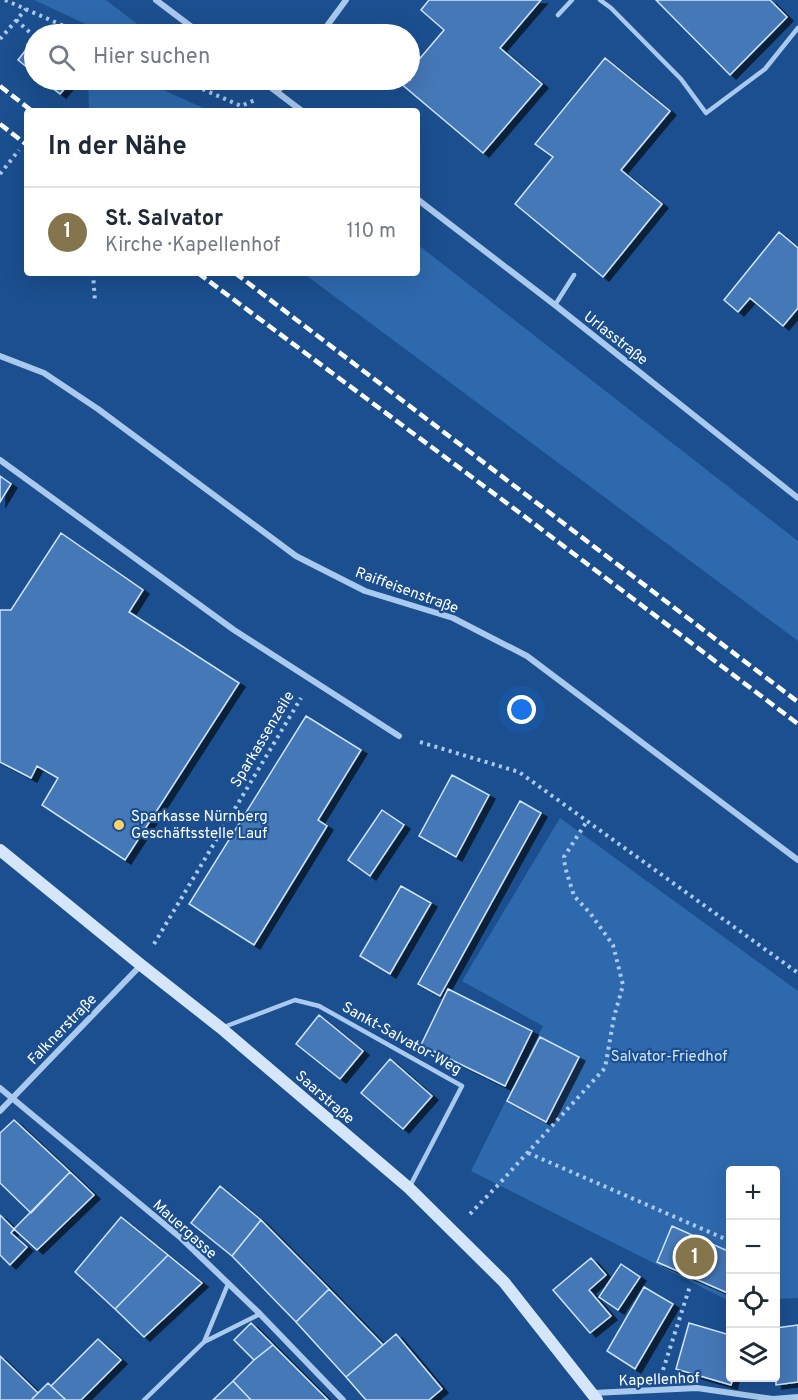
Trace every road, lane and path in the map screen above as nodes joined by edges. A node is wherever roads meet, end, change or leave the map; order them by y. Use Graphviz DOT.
graph roads {
  1 [pos="5,0"];
  2 [pos="156,0"];
  3 [pos="346,0"];
  4 [pos="572,0"];
  5 [pos="600,0"];
  6 [pos="26,9"];
  7 [pos="558,15"];
  8 [pos="16,20"];
  9 [pos="60,24"];
  10 [pos="188,24"];
  11 [pos="328,24"];
  12 [pos="24,27"];
  13 [pos="798,28"];
  14 [pos="0,39"];
  15 [pos="205,90"];
  16 [pos="274,90"];
  17 [pos="277,92"];
  18 [pos="298,108"];
  19 [pos="19,150"];
  20 [pos="0,174"];
  21 [pos="420,202"];
  22 [pos="574,275"];
  23 [pos="93,276"];
  24 [pos="95,302"];
  25 [pos="555,305"];
  26 [pos="0,356"];
  27 [pos="0,460"];
  28 [pos="798,498"];
  29 [pos="312,680"];
  30 [pos="399,736"];
  31 [pos="587,821"];
  32 [pos="0,850"];
  33 [pos="798,860"];
  34 [pos="141,965"];
  35 [pos="798,973"];
  36 [pos="221,1028"];
  37 [pos="0,1088"];
  38 [pos="13,1098"];
  39 [pos="0,1111"];
  40 [pos="528,1153"];
  41 [pos="409,1188"];
  42 [pos="469,1215"];
  43 [pos="726,1239"];
  44 [pos="228,1284"];
  45 [pos="690,1286"];
  46 [pos="260,1314"];
  47 [pos="204,1342"];
  48 [pos="656,1390"];
  49 [pos="594,1397"];
  50 [pos="798,1397"];
  51 [pos="144,1400"];
  52 [pos="343,1400"];
  1 -- 6 [label="path"];
  2 -- 10 [label="street"];
  3 -- 11 [label="street"];
  4 -- 7 [label="lane"];
  5 -- 13 [label="lane"];
  6 -- 8 [label="path"];
  6 -- 9 [label="path"];
  8 -- 12 [label="path"];
  8 -- 14 [label="path"];
  15 -- 17 [label="path"];
  16 -- 17 [label="street"];
  17 -- 18 [label="street"];
  19 -- 20 [label="path"];
  21 -- 25 [label="street, Urlasstraße"];
  22 -- 25 [label="lane"];
  23 -- 24 [label="path"];
  25 -- 28 [label="street, Urlasstraße"];
  26 -- 33 [label="street, Raiffeisenstraße"];
  27 -- 29 [label="street"];
  29 -- 30 [label="street"];
  29 -- 34 [label="path, Sparkassenzeile"];
  30 -- 31 [label="path"];
  31 -- 35 [label="path"];
  31 -- 40 [label="path"];
  32 -- 34 [label="street, Saarstraße"];
  34 -- 36 [label="street, Saarstraße"];
  34 -- 38 [label="street, Falknerstraße"];
  36 -- 41 [label="street, Saarstraße"];
  36 -- 41 [label="lane, Sankt-Salvator-Weg"];
  37 -- 38 [label="street, Mauergasse"];
  38 -- 39 [label="street, Falknerstraße"];
  38 -- 44 [label="street, Mauergasse"];
  40 -- 42 [label="path"];
  40 -- 43 [label="path"];
  41 -- 49 [label="street, Saarstraße"];
  44 -- 46 [label="street, Mauergasse"];
  44 -- 47 [label="lane"];
  45 -- 48 [label="path"];
  46 -- 47 [label="lane"];
  46 -- 52 [label="street, Mauergasse"];
  47 -- 51 [label="lane"];
  48 -- 49 [label="street, Kapellenhof"];
  48 -- 50 [label="street, Kapellenhof"];
}
